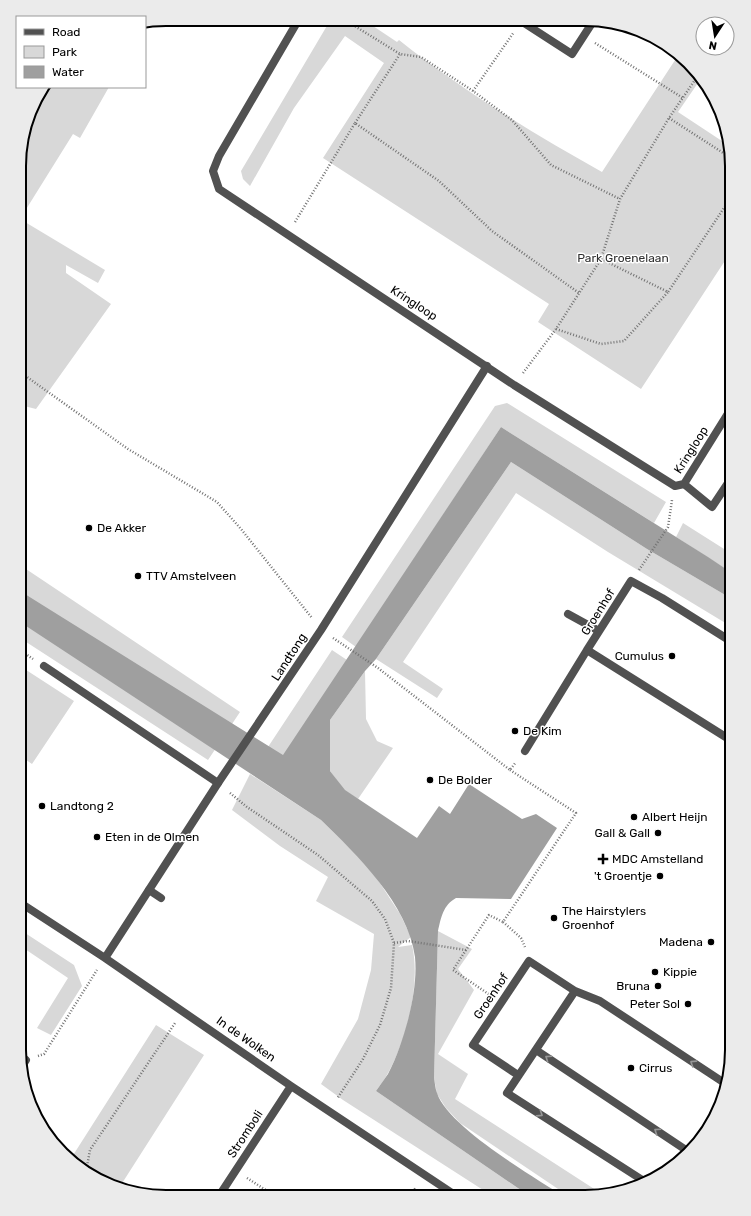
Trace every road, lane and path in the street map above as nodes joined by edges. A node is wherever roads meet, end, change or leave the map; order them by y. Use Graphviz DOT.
graph roads {
  1 [pos="295,26"];
  2 [pos="355,26"];
  3 [pos="520,26"];
  4 [pos="531,26"];
  5 [pos="590,26"];
  6 [pos="584,36"];
  7 [pos="400,54"];
  8 [pos="695,80"];
  9 [pos="473,91"];
  10 [pos="683,98"];
  11 [pos="669,118"];
  12 [pos="355,123"];
  13 [pos="725,154"];
  14 [pos="620,199"];
  15 [pos="725,206"];
  16 [pos="287,234"];
  17 [pos="601,258"];
  18 [pos="668,292"];
  19 [pos="579,293"];
  20 [pos="556,329"];
  21 [pos="487,366"];
  22 [pos="26,376"];
  23 [pos="514,385"];
  24 [pos="725,418"];
  25 [pos="684,484"];
  26 [pos="675,486"];
  27 [pos="725,488"];
  28 [pos="648,558"];
  29 [pos="568,614"];
  30 [pos="321,630"];
  31 [pos="599,631"];
  32 [pos="725,638"];
  33 [pos="347,647"];
  34 [pos="587,650"];
  35 [pos="44,666"];
  36 [pos="725,737"];
  37 [pos="525,751"];
  38 [pos="510,770"];
  39 [pos="218,783"];
  40 [pos="149,890"];
  41 [pos="161,898"];
  42 [pos="26,907"];
  43 [pos="503,922"];
  44 [pos="394,943"];
  45 [pos="466,950"];
  46 [pos="105,958"];
  47 [pos="529,961"];
  48 [pos="575,991"];
  49 [pos="502,1003"];
  50 [pos="183,1011"];
  51 [pos="536,1050"];
  52 [pos="26,1059"];
  53 [pos="518,1075"];
  54 [pos="721,1081"];
  55 [pos="291,1086"];
  56 [pos="329,1110"];
  57 [pos="684,1148"];
  58 [pos="87,1165"];
  59 [pos="236,1170"];
  60 [pos="640,1178"];
  61 [pos="223,1190"];
  62 [pos="266,1190"];
  63 [pos="448,1190"];
  1 -- 16 [label="street, Kringloop"];
  2 -- 7 [label="path"];
  3 -- 9 [label="path"];
  4 -- 6 [label="street"];
  5 -- 6 [label="street"];
  6 -- 10 [label="path"];
  7 -- 9 [label="path"];
  7 -- 12 [label="path"];
  8 -- 10 [label="path"];
  9 -- 14 [label="path"];
  10 -- 11 [label="path"];
  11 -- 13 [label="path"];
  11 -- 14 [label="path"];
  12 -- 16 [label="path"];
  12 -- 19 [label="path"];
  14 -- 17 [label="path"];
  15 -- 18 [label="path"];
  16 -- 21 [label="street, Kringloop"];
  17 -- 18 [label="path"];
  17 -- 19 [label="path"];
  18 -- 20 [label="path"];
  19 -- 20 [label="path"];
  20 -- 23 [label="path"];
  21 -- 23 [label="street, Kringloop"];
  21 -- 30 [label="street, Landtong"];
  22 -- 30 [label="path"];
  23 -- 26 [label="street, Kringloop"];
  24 -- 25 [label="street, Kringloop"];
  25 -- 26 [label="street, Kringloop"];
  25 -- 27 [label="street"];
  26 -- 28 [label="path"];
  29 -- 31 [label="street"];
  30 -- 39 [label="street, Landtong"];
  31 -- 32 [label="street, Groenhof"];
  31 -- 34 [label="street, Groenhof"];
  33 -- 38 [label="path"];
  34 -- 36 [label="street, Groenhof"];
  34 -- 37 [label="street"];
  35 -- 39 [label="street"];
  37 -- 38 [label="path"];
  38 -- 43 [label="path"];
  39 -- 40 [label="street, Landtong"];
  39 -- 44 [label="path"];
  40 -- 41 [label="street"];
  40 -- 46 [label="street, Landtong"];
  42 -- 46 [label="street, In de Wolken"];
  43 -- 45 [label="path"];
  43 -- 47 [label="path"];
  44 -- 45 [label="path"];
  44 -- 56 [label="path"];
  45 -- 49 [label="path"];
  46 -- 50 [label="street, In de Wolken"];
  46 -- 52 [label="path"];
  47 -- 48 [label="street"];
  47 -- 49 [label="street, Groenhof"];
  48 -- 51 [label="street"];
  54 -- 48 [label="street, one-way"];
  49 -- 53 [label="street, Groenhof"];
  50 -- 55 [label="street, In de Wolken"];
  50 -- 58 [label="path"];
  51 -- 53 [label="street"];
  57 -- 51 [label="street, one-way"];
  53 -- 60 [label="street, one-way"];
  55 -- 56 [label="street, In de Wolken"];
  55 -- 59 [label="street, Stromboli"];
  56 -- 63 [label="street, In de Wolken"];
  59 -- 61 [label="street, Stromboli"];
  59 -- 62 [label="path"];
}
